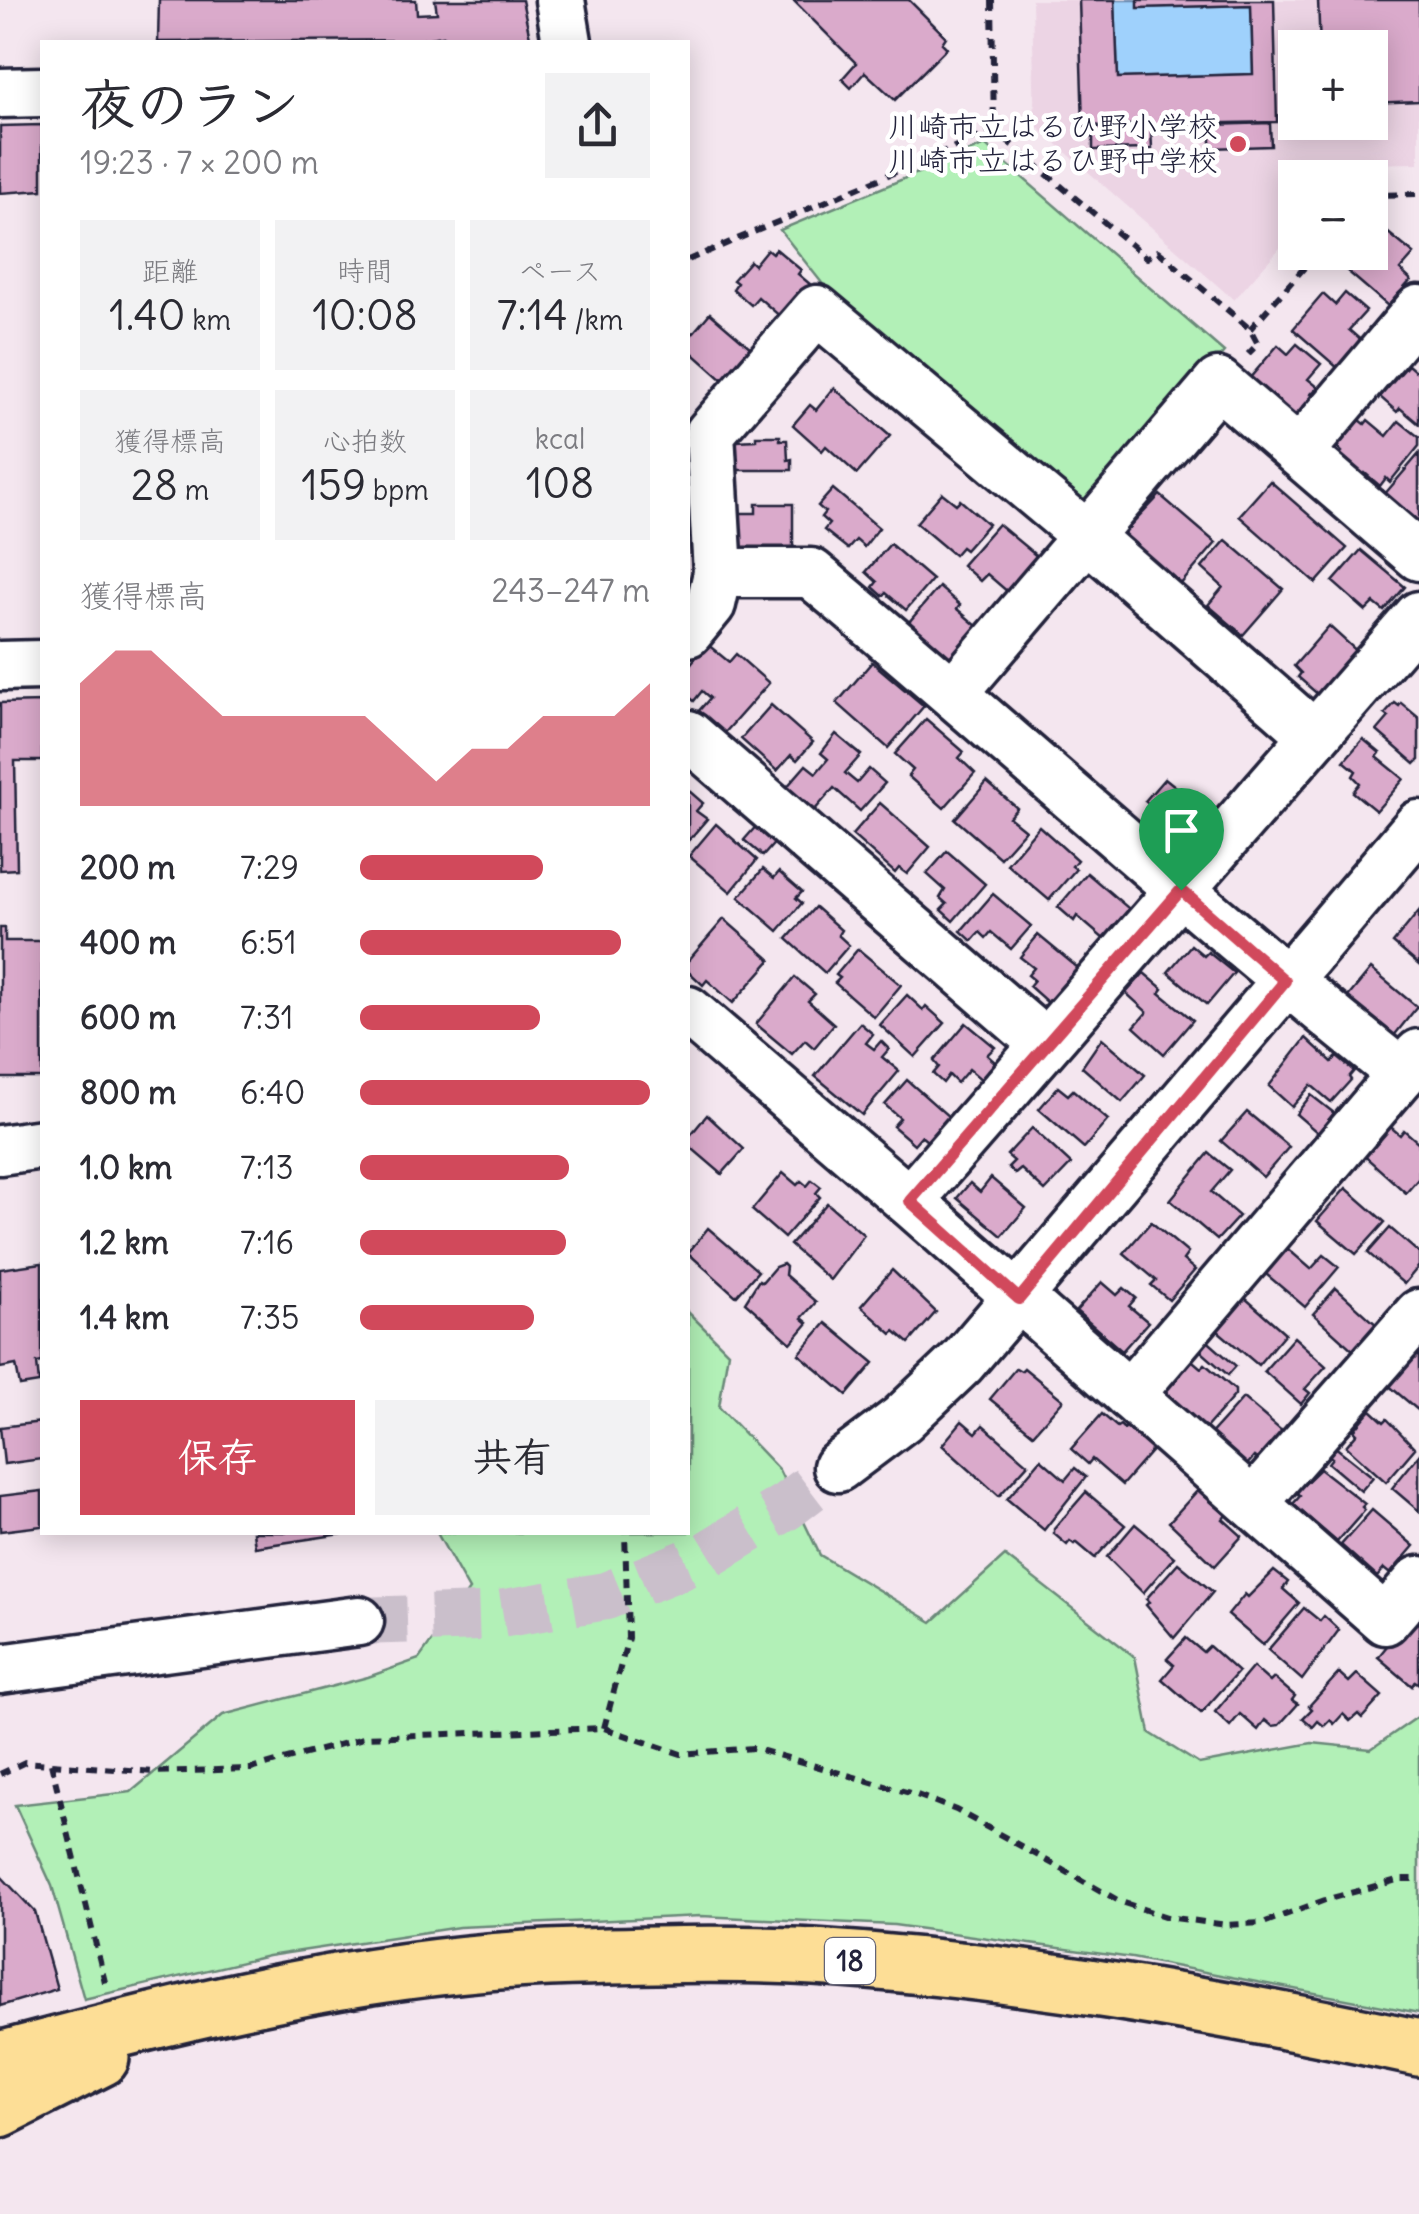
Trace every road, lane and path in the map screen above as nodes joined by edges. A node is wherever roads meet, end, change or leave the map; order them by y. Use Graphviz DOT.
graph roads {
  1 [pos="560,0"];
  2 [pos="992,0"];
  3 [pos="567,40"];
  4 [pos="40,92"];
  5 [pos="0,93"];
  6 [pos="994,130"];
  7 [pos="1419,194"];
  8 [pos="1388,195"];
  9 [pos="690,259"];
  10 [pos="1302,270"];
  11 [pos="1419,310"];
  12 [pos="1299,452"];
  13 [pos="1087,536"];
  14 [pos="1419,556"];
  15 [pos="718,574"];
  16 [pos="1419,616"];
  17 [pos="690,630"];
  18 [pos="40,665"];
  19 [pos="0,666"];
  20 [pos="954,692"];
  21 [pos="1314,735"];
  22 [pos="690,737"];
  23 [pos="1419,824"];
  24 [pos="1181,890"];
  25 [pos="1285,981"];
  26 [pos="690,1013"];
  27 [pos="1046,1044"];
  28 [pos="1410,1064"];
  29 [pos="40,1144"];
  30 [pos="0,1150"];
  31 [pos="910,1201"];
  32 [pos="1019,1299"];
  33 [pos="1419,1314"];
  34 [pos="1130,1396"];
  35 [pos="838,1466"];
  36 [pos="1253,1503"];
  37 [pos="624,1535"];
  38 [pos="1419,1581"];
  39 [pos="359,1621"];
  40 [pos="0,1670"];
  41 [pos="604,1728"];
  42 [pos="50,1763"];
  43 [pos="0,1774"];
  44 [pos="1419,1878"];
  45 [pos="276,1992"];
  46 [pos="110,2002"];
  47 [pos="1419,2048"];
  48 [pos="0,2060"];
  49 [pos="0,2109"];
  1 -- 3 [label="street"];
  2 -- 6 [label="path"];
  4 -- 5 [label="street"];
  6 -- 9 [label="path"];
  6 -- 10 [label="path"];
  7 -- 8 [label="path"];
  11 -- 12 [label="street"];
  12 -- 13 [label="street"];
  12 -- 14 [label="street"];
  13 -- 15 [label="street"];
  13 -- 20 [label="street"];
  13 -- 21 [label="street"];
  15 -- 17 [label="street"];
  15 -- 20 [label="street"];
  16 -- 21 [label="street"];
  18 -- 19 [label="street"];
  20 -- 24 [label="street"];
  21 -- 24 [label="street"];
  22 -- 27 [label="street"];
  23 -- 25 [label="street"];
  24 -- 25 [label="street"];
  24 -- 27 [label="street"];
  25 -- 28 [label="street"];
  25 -- 32 [label="street"];
  26 -- 31 [label="street"];
  27 -- 31 [label="street"];
  28 -- 34 [label="street"];
  29 -- 30 [label="street"];
  31 -- 32 [label="street"];
  32 -- 34 [label="street"];
  32 -- 35 [label="street"];
  33 -- 36 [label="street"];
  34 -- 36 [label="street"];
  36 -- 38 [label="street"];
  37 -- 41 [label="path"];
  39 -- 40 [label="street"];
  41 -- 42 [label="path"];
  41 -- 44 [label="path"];
  42 -- 43 [label="path"];
  42 -- 46 [label="path"];
  45 -- 47 [label="main road, 18"];
  45 -- 48 [label="main road, 18"];
  45 -- 49 [label="main road, 18"];
}
